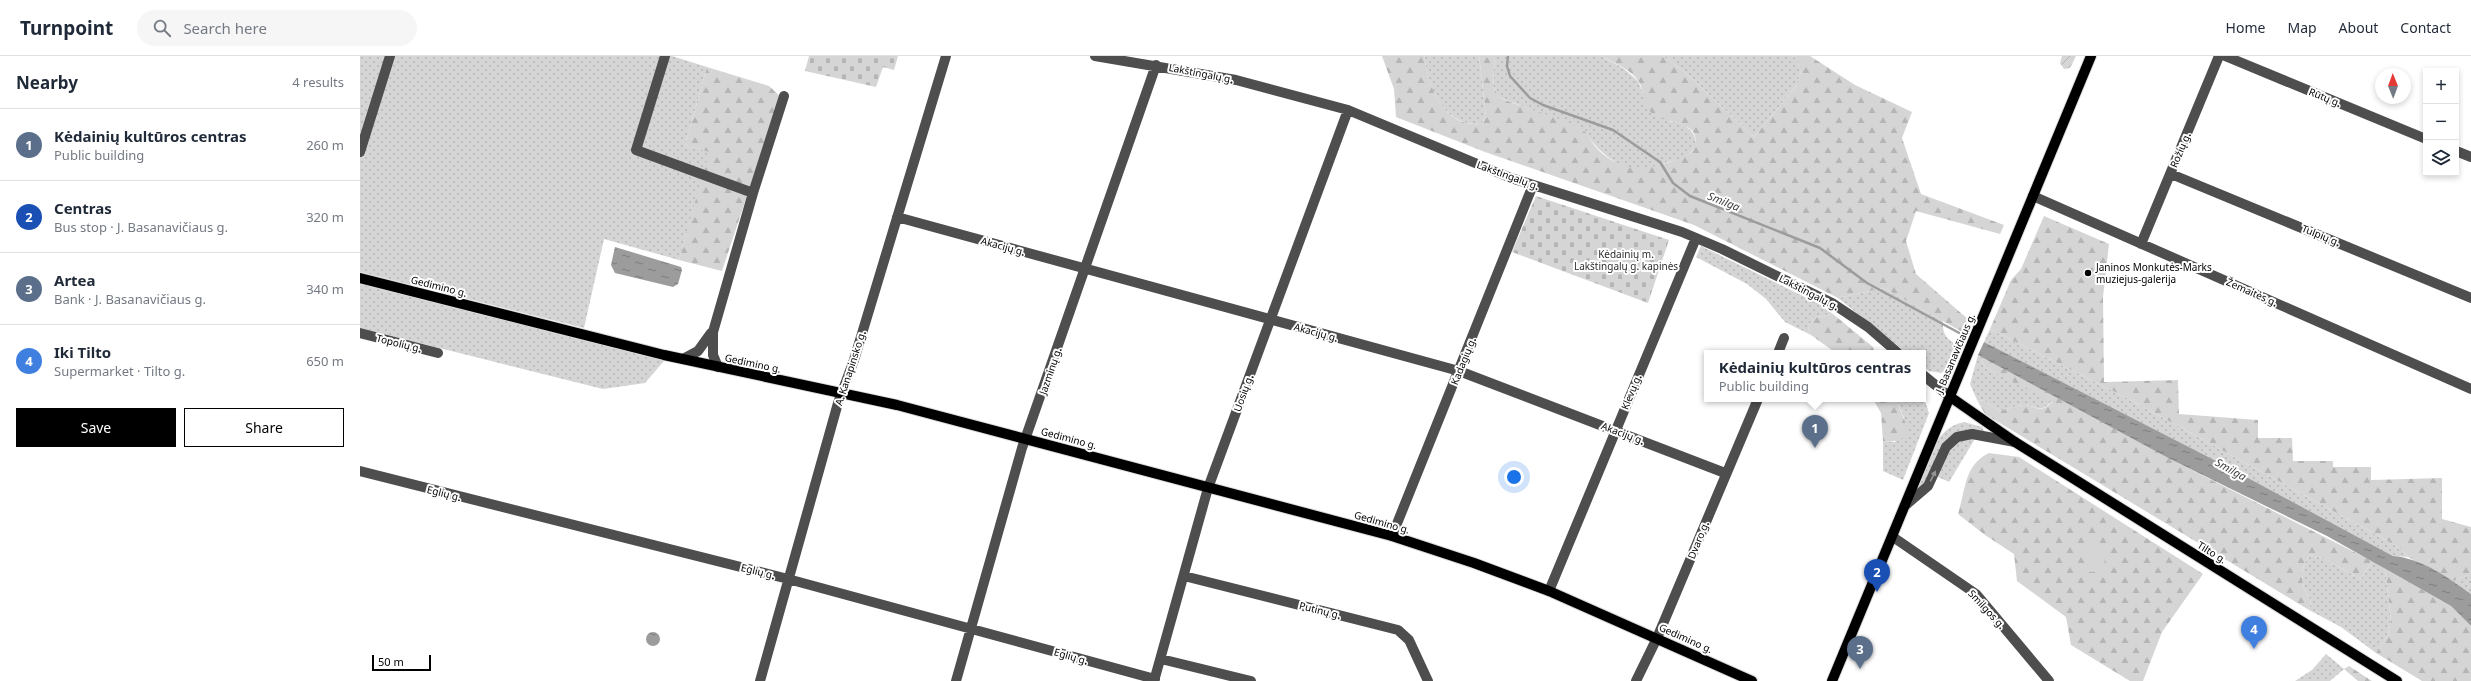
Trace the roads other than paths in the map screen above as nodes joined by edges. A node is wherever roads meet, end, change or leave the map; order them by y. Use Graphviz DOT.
graph roads {
  1 [pos="390,56"];
  2 [pos="665,56"];
  3 [pos="946,56"];
  4 [pos="1095,56"];
  5 [pos="2091,56"];
  6 [pos="2219,56"];
  7 [pos="2225,56"];
  8 [pos="1156,65"];
  9 [pos="784,96"];
  10 [pos="1348,110"];
  11 [pos="2423,138"];
  12 [pos="360,152"];
  13 [pos="2459,152"];
  14 [pos="2471,157"];
  15 [pos="2171,174"];
  16 [pos="1533,185"];
  17 [pos="753,193"];
  18 [pos="2033,196"];
  19 [pos="897,217"];
  20 [pos="1696,238"];
  21 [pos="2141,244"];
  22 [pos="1085,269"];
  23 [pos="360,278"];
  24 [pos="2471,298"];
  25 [pos="1270,319"];
  26 [pos="713,332"];
  27 [pos="360,333"];
  28 [pos="1784,338"];
  29 [pos="1779,350"];
  30 [pos="1894,350"];
  31 [pos="438,352"];
  32 [pos="684,360"];
  33 [pos="718,367"];
  34 [pos="1459,371"];
  35 [pos="1926,377"];
  36 [pos="2471,388"];
  37 [pos="842,394"];
  38 [pos="1949,396"];
  39 [pos="1757,402"];
  40 [pos="1616,430"];
  41 [pos="1025,439"];
  42 [pos="2015,442"];
  43 [pos="360,471"];
  44 [pos="1725,473"];
  45 [pos="1208,488"];
  46 [pos="1907,504"];
  47 [pos="1392,536"];
  48 [pos="1893,537"];
  49 [pos="1184,576"];
  50 [pos="788,578"];
  51 [pos="1549,591"];
  52 [pos="971,628"];
  53 [pos="1657,638"];
  54 [pos="1161,659"];
  55 [pos="1154,680"];
  56 [pos="760,681"];
  57 [pos="956,681"];
  58 [pos="1251,681"];
  59 [pos="1428,681"];
  60 [pos="1636,681"];
  61 [pos="1752,681"];
  62 [pos="1832,681"];
  63 [pos="2049,681"];
  64 [pos="2397,681"];
  1 -- 12 [label="street"];
  2 -- 17 [label="street"];
  3 -- 19 [label="street, A. Kanapinsko g."];
  4 -- 8 [label="street, Lakštingalų g."];
  5 -- 18 [label="main road, J. Basanavičiaus g."];
  6 -- 15 [label="street, Rožių g."];
  7 -- 11 [label="street, Rūtų g."];
  8 -- 10 [label="street, Lakštingalų g."];
  8 -- 22 [label="street, Jazminų g."];
  9 -- 17 [label="street"];
  10 -- 16 [label="street, Lakštingalų g."];
  10 -- 25 [label="street, Uosių g."];
  13 -- 14 [label="street"];
  15 -- 21 [label="street, Rožių g."];
  15 -- 24 [label="street, Tulpių g."];
  16 -- 20 [label="street, Lakštingalų g."];
  16 -- 34 [label="street, Kadagių g."];
  17 -- 26 [label="street"];
  18 -- 21 [label="street, Žemaitės g."];
  18 -- 38 [label="main road, J. Basanavičiaus g."];
  19 -- 22 [label="street, Akacijų g."];
  19 -- 37 [label="street, A. Kanapinsko g."];
  20 -- 30 [label="street, Lakštingalų g."];
  20 -- 40 [label="street, Klevų g."];
  21 -- 36 [label="street, Žemaitės g."];
  22 -- 25 [label="street, Akacijų g."];
  22 -- 41 [label="street, Jazminų g."];
  23 -- 32 [label="main road, Gedimino g."];
  25 -- 34 [label="street, Akacijų g."];
  25 -- 45 [label="street, Uosių g."];
  26 -- 32 [label="street"];
  26 -- 33 [label="street"];
  27 -- 31 [label="street, Topolių g."];
  28 -- 29 [label="street"];
  32 -- 33 [label="main road, Gedimino g."];
  33 -- 37 [label="main road, Gedimino g."];
  34 -- 40 [label="street, Akacijų g."];
  34 -- 47 [label="street, Kadagių g."];
  35 -- 38 [label="street"];
  37 -- 41 [label="main road, Gedimino g."];
  37 -- 50 [label="street, A. Kanapinsko g."];
  38 -- 42 [label="main road, Tilto g."];
  38 -- 46 [label="main road, J. Basanavičiaus g."];
  39 -- 44 [label="street, Dvaro g."];
  40 -- 44 [label="street, Akacijų g."];
  40 -- 51 [label="street, Klevų g."];
  41 -- 45 [label="main road, Gedimino g."];
  41 -- 52 [label="street, Jazminų g."];
  46 -- 42 [label="street, Tilto g., one-way"];
  42 -- 64 [label="main road, Tilto g."];
  43 -- 50 [label="street, Eglių g."];
  44 -- 53 [label="street, Dvaro g."];
  45 -- 47 [label="main road, Gedimino g."];
  45 -- 49 [label="street, Uosių g."];
  46 -- 48 [label="main road, J. Basanavičiaus g."];
  47 -- 51 [label="main road, Gedimino g."];
  48 -- 62 [label="main road, J. Basanavičiaus g."];
  48 -- 63 [label="street, Smilgos g."];
  49 -- 54 [label="street, Uosių g."];
  49 -- 59 [label="street, Putinų g."];
  50 -- 52 [label="street, Eglių g."];
  50 -- 56 [label="street, A. Kanapinsko g."];
  51 -- 53 [label="main road, Gedimino g."];
  52 -- 55 [label="street, Eglių g."];
  52 -- 57 [label="street, Jazminų g."];
  53 -- 60 [label="street, Dvaro g."];
  53 -- 61 [label="main road, Gedimino g."];
  54 -- 55 [label="street, Uosių g."];
  54 -- 58 [label="street"];
}
